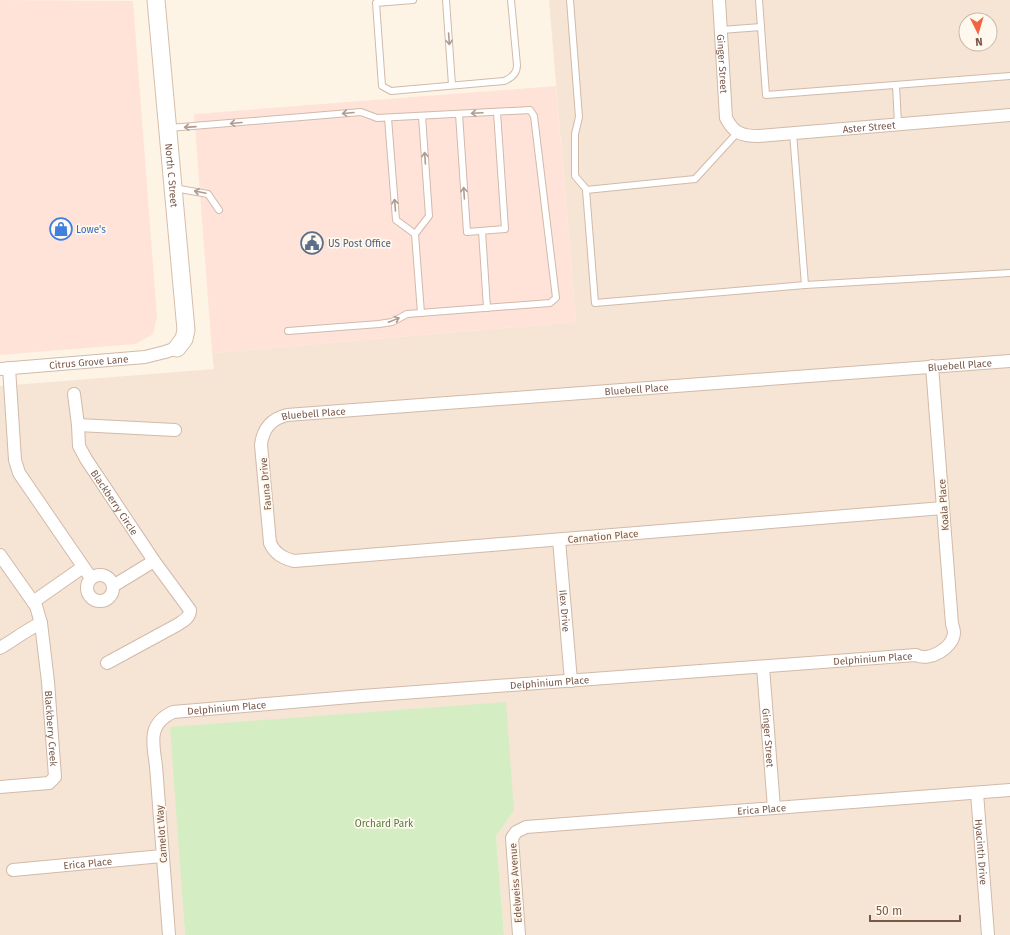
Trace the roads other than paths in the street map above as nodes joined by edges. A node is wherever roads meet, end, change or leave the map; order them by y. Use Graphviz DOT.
graph roads {
  1 [pos="156,0"];
  2 [pos="413,0"];
  3 [pos="446,0"];
  4 [pos="511,0"];
  5 [pos="570,0"];
  6 [pos="719,0"];
  7 [pos="759,0"];
  8 [pos="761,27"];
  9 [pos="721,30"];
  10 [pos="1010,76"];
  11 [pos="452,85"];
  12 [pos="896,85"];
  13 [pos="497,112"];
  14 [pos="458,114"];
  15 [pos="1010,115"];
  16 [pos="422,116"];
  17 [pos="388,118"];
  18 [pos="898,124"];
  19 [pos="167,128"];
  20 [pos="734,129"];
  21 [pos="793,132"];
  22 [pos="172,187"];
  23 [pos="587,190"];
  24 [pos="219,210"];
  25 [pos="482,231"];
  26 [pos="415,234"];
  27 [pos="1010,273"];
  28 [pos="805,285"];
  29 [pos="487,308"];
  30 [pos="421,312"];
  31 [pos="288,331"];
  32 [pos="176,348"];
  33 [pos="1010,361"];
  34 [pos="932,366"];
  35 [pos="5,368"];
  36 [pos="74,394"];
  37 [pos="78,425"];
  38 [pos="267,427"];
  39 [pos="175,430"];
  40 [pos="943,508"];
  41 [pos="559,540"];
  42 [pos="270,543"];
  43 [pos="0,555"];
  44 [pos="154,561"];
  45 [pos="83,567"];
  46 [pos="91,578"];
  47 [pos="113,586"];
  48 [pos="33,602"];
  49 [pos="41,623"];
  50 [pos="950,642"];
  51 [pos="0,648"];
  52 [pos="107,663"];
  53 [pos="763,667"];
  54 [pos="571,681"];
  55 [pos="153,733"];
  56 [pos="0,787"];
  57 [pos="1010,790"];
  58 [pos="977,793"];
  59 [pos="774,808"];
  60 [pos="516,832"];
  61 [pos="162,856"];
  62 [pos="13,870"];
  63 [pos="169,935"];
  64 [pos="519,935"];
  65 [pos="988,935"];
  1 -- 19 [label="street, North C Street"];
  2 -- 11 [label="lane"];
  3 -- 11 [label="lane, one-way"];
  4 -- 11 [label="lane"];
  5 -- 23 [label="lane"];
  6 -- 9 [label="street, Ginger Street"];
  7 -- 8 [label="lane"];
  8 -- 9 [label="lane"];
  8 -- 12 [label="lane"];
  9 -- 20 [label="street, Ginger Street"];
  10 -- 12 [label="lane"];
  12 -- 18 [label="lane"];
  13 -- 14 [label="lane, one-way"];
  13 -- 25 [label="lane"];
  13 -- 29 [label="lane"];
  14 -- 16 [label="lane"];
  25 -- 14 [label="lane, one-way"];
  15 -- 18 [label="street, Aster Street"];
  16 -- 17 [label="lane"];
  26 -- 16 [label="lane, one-way"];
  17 -- 19 [label="lane, one-way"];
  26 -- 17 [label="lane, one-way"];
  18 -- 21 [label="street, Aster Street"];
  19 -- 22 [label="street, North C Street"];
  20 -- 21 [label="street, Aster Street"];
  20 -- 23 [label="lane"];
  21 -- 28 [label="lane"];
  24 -- 22 [label="lane, one-way"];
  22 -- 32 [label="street, North C Street"];
  23 -- 28 [label="lane"];
  25 -- 29 [label="lane"];
  26 -- 30 [label="lane"];
  27 -- 28 [label="lane"];
  29 -- 30 [label="lane"];
  31 -- 30 [label="lane, one-way"];
  32 -- 35 [label="street, Citrus Grove Lane"];
  33 -- 34 [label="street, Bluebell Place"];
  34 -- 38 [label="street, Bluebell Place"];
  34 -- 40 [label="street, Koala Place"];
  35 -- 45 [label="street"];
  36 -- 37 [label="street, Blackberry Circle"];
  37 -- 39 [label="street"];
  37 -- 44 [label="street, Blackberry Circle"];
  38 -- 42 [label="street, Fauna Drive"];
  40 -- 41 [label="street, Carnation Place"];
  40 -- 50 [label="street, Koala Place"];
  41 -- 42 [label="street, Carnation Place"];
  41 -- 54 [label="street, Ilex Drive"];
  43 -- 48 [label="street, Blackberry Creek"];
  44 -- 47 [label="street"];
  44 -- 52 [label="street"];
  45 -- 46 [label="street"];
  45 -- 48 [label="street"];
  46 -- 47 [label="street"];
  46 -- 47 [label="street"];
  48 -- 49 [label="street, Blackberry Creek"];
  49 -- 51 [label="street"];
  49 -- 56 [label="street, Blackberry Creek"];
  50 -- 53 [label="street, Delphinium Place"];
  53 -- 54 [label="street, Delphinium Place"];
  53 -- 59 [label="street, Ginger Street"];
  54 -- 55 [label="street, Delphinium Place"];
  55 -- 61 [label="street, Camelot Way"];
  57 -- 58 [label="street, Erica Place"];
  58 -- 59 [label="street, Erica Place"];
  58 -- 65 [label="street, Hyacinth Drive"];
  59 -- 60 [label="street, Erica Place"];
  60 -- 64 [label="street, Edelweiss Avenue"];
  61 -- 62 [label="street, Erica Place"];
  61 -- 63 [label="street, Camelot Way"];
}
